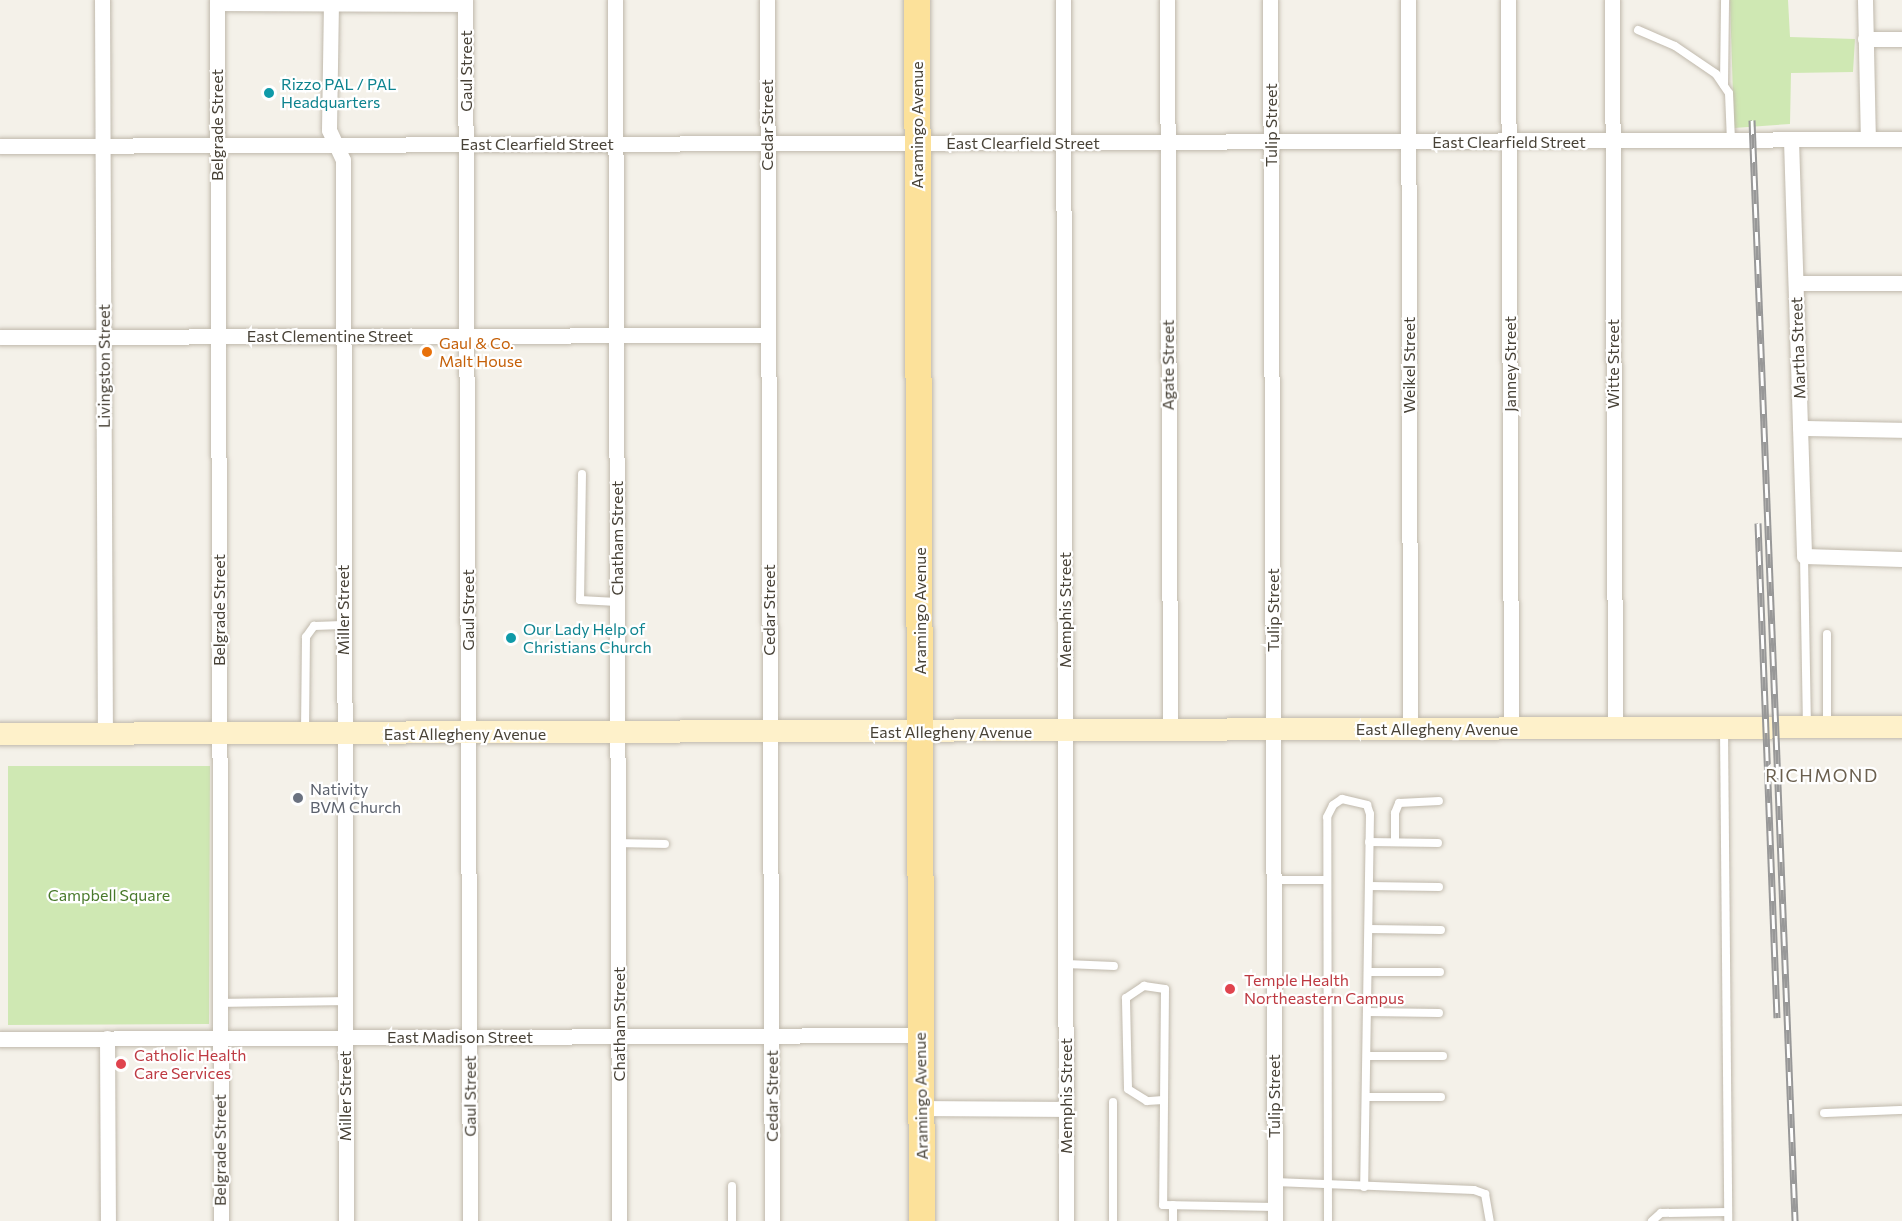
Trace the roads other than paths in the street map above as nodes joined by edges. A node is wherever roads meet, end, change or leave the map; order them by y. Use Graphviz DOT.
graph roads {
  1 [pos="102,0"];
  2 [pos="615,0"];
  3 [pos="767,0"];
  4 [pos="917,0"];
  5 [pos="1063,0"];
  6 [pos="1167,0"];
  7 [pos="1270,0"];
  8 [pos="1408,0"];
  9 [pos="1508,0"];
  10 [pos="1612,0"];
  11 [pos="1725,0"];
  12 [pos="1865,0"];
  13 [pos="217,1"];
  14 [pos="339,2"];
  15 [pos="465,2"];
  16 [pos="1638,30"];
  17 [pos="1865,39"];
  18 [pos="1902,39"];
  19 [pos="1724,85"];
  20 [pos="1868,139"];
  21 [pos="1902,139"];
  22 [pos="1791,140"];
  23 [pos="1731,141"];
  24 [pos="1408,142"];
  25 [pos="1509,142"];
  26 [pos="1612,142"];
  27 [pos="917,143"];
  28 [pos="1167,143"];
  29 [pos="1271,143"];
  30 [pos="466,144"];
  31 [pos="617,144"];
  32 [pos="767,144"];
  33 [pos="1063,144"];
  34 [pos="337,145"];
  35 [pos="0,146"];
  36 [pos="102,147"];
  37 [pos="217,147"];
  38 [pos="1796,283"];
  39 [pos="1902,283"];
  40 [pos="768,335"];
  41 [pos="219,336"];
  42 [pos="467,336"];
  43 [pos="617,336"];
  44 [pos="0,337"];
  45 [pos="104,337"];
  46 [pos="343,337"];
  47 [pos="1800,428"];
  48 [pos="1902,430"];
  49 [pos="582,474"];
  50 [pos="1804,556"];
  51 [pos="1902,559"];
  52 [pos="617,602"];
  53 [pos="343,626"];
  54 [pos="1827,634"];
  55 [pos="1817,727"];
  56 [pos="1902,727"];
  57 [pos="1615,728"];
  58 [pos="1724,728"];
  59 [pos="1410,729"];
  60 [pos="1511,729"];
  61 [pos="1170,730"];
  62 [pos="1273,730"];
  63 [pos="1065,732"];
  64 [pos="105,733"];
  65 [pos="219,733"];
  66 [pos="305,733"];
  67 [pos="343,733"];
  68 [pos="770,733"];
  69 [pos="920,733"];
  70 [pos="0,734"];
  71 [pos="469,734"];
  72 [pos="618,734"];
  73 [pos="1439,801"];
  74 [pos="1370,842"];
  75 [pos="1395,842"];
  76 [pos="618,843"];
  77 [pos="1438,843"];
  78 [pos="665,844"];
  79 [pos="1274,880"];
  80 [pos="1327,880"];
  81 [pos="1369,886"];
  82 [pos="1439,887"];
  83 [pos="1369,929"];
  84 [pos="1441,930"];
  85 [pos="1065,964"];
  86 [pos="1114,966"];
  87 [pos="1368,972"];
  88 [pos="1440,972"];
  89 [pos="345,1001"];
  90 [pos="220,1003"];
  91 [pos="1367,1012"];
  92 [pos="1439,1013"];
  93 [pos="920,1035"];
  94 [pos="470,1036"];
  95 [pos="619,1036"];
  96 [pos="771,1036"];
  97 [pos="345,1037"];
  98 [pos="108,1038"];
  99 [pos="220,1038"];
  100 [pos="0,1039"];
  101 [pos="1367,1056"];
  102 [pos="1443,1056"];
  103 [pos="1366,1097"];
  104 [pos="1441,1097"];
  105 [pos="1163,1100"];
  106 [pos="1113,1102"];
  107 [pos="921,1108"];
  108 [pos="1066,1109"];
  109 [pos="1902,1110"];
  110 [pos="1824,1113"];
  111 [pos="1275,1182"];
  112 [pos="1328,1182"];
  113 [pos="732,1186"];
  114 [pos="1364,1187"];
  115 [pos="1173,1205"];
  116 [pos="1728,1212"];
  117 [pos="1275,1214"];
  118 [pos="108,1221"];
  119 [pos="220,1221"];
  120 [pos="346,1221"];
  121 [pos="470,1221"];
  122 [pos="619,1221"];
  123 [pos="732,1221"];
  124 [pos="772,1221"];
  125 [pos="922,1221"];
  126 [pos="1066,1221"];
  127 [pos="1113,1221"];
  128 [pos="1173,1221"];
  129 [pos="1328,1221"];
  130 [pos="1490,1221"];
  131 [pos="1652,1221"];
  132 [pos="1728,1221"];
  1 -- 36 [label="street, Livingston Street"];
  2 -- 31 [label="street, Chatham Street"];
  3 -- 32 [label="street, Cedar Street"];
  4 -- 27 [label="main road, Aramingo Avenue"];
  5 -- 33 [label="street, Memphis Street"];
  6 -- 28 [label="street, Agate Street"];
  7 -- 29 [label="street, Tulip Street"];
  8 -- 24 [label="street, Weikel Street"];
  9 -- 25 [label="street, Janney Street"];
  10 -- 26 [label="street, Witte Street"];
  11 -- 19 [label="lane"];
  12 -- 17 [label="street"];
  13 -- 14 [label="street"];
  13 -- 37 [label="street, Belgrade Street"];
  14 -- 15 [label="street"];
  14 -- 34 [label="street, Miller Street"];
  15 -- 30 [label="street, Gaul Street"];
  16 -- 19 [label="lane"];
  17 -- 18 [label="street"];
  17 -- 20 [label="street"];
  19 -- 23 [label="lane"];
  20 -- 21 [label="street, East Clearfield Street"];
  20 -- 22 [label="street, East Clearfield Street"];
  22 -- 23 [label="street, East Clearfield Street"];
  22 -- 38 [label="street, Martha Street"];
  23 -- 26 [label="street, East Clearfield Street"];
  24 -- 25 [label="street, East Clearfield Street"];
  24 -- 29 [label="street, East Clearfield Street"];
  24 -- 59 [label="street, Weikel Street"];
  25 -- 26 [label="street, East Clearfield Street"];
  25 -- 60 [label="street, Janney Street"];
  26 -- 57 [label="street, Witte Street"];
  27 -- 32 [label="street, East Clearfield Street"];
  27 -- 33 [label="street, East Clearfield Street"];
  27 -- 69 [label="main road, Aramingo Avenue"];
  28 -- 29 [label="street, East Clearfield Street"];
  28 -- 33 [label="street, East Clearfield Street"];
  28 -- 61 [label="street, Agate Street"];
  29 -- 62 [label="street, Tulip Street"];
  30 -- 31 [label="street, East Clearfield Street"];
  30 -- 34 [label="street, East Clearfield Street"];
  30 -- 42 [label="street, Gaul Street"];
  31 -- 32 [label="street, East Clearfield Street"];
  31 -- 43 [label="street, Chatham Street"];
  32 -- 40 [label="street, Cedar Street"];
  33 -- 63 [label="street, Memphis Street"];
  34 -- 37 [label="street, East Clearfield Street"];
  34 -- 46 [label="street, Miller Street"];
  35 -- 36 [label="street, East Clearfield Street"];
  36 -- 37 [label="street, East Clearfield Street"];
  36 -- 45 [label="street, Livingston Street"];
  37 -- 41 [label="street, Belgrade Street"];
  38 -- 39 [label="street"];
  38 -- 47 [label="street, Martha Street"];
  40 -- 43 [label="street, East Clementine Street"];
  40 -- 68 [label="street, Cedar Street"];
  41 -- 45 [label="street, East Clementine Street"];
  41 -- 46 [label="street, East Clementine Street"];
  41 -- 65 [label="street, Belgrade Street"];
  42 -- 43 [label="street, East Clementine Street"];
  42 -- 46 [label="street, East Clementine Street"];
  42 -- 71 [label="street, Gaul Street"];
  43 -- 52 [label="street, Chatham Street"];
  44 -- 45 [label="street, East Clementine Street"];
  45 -- 64 [label="street, Livingston Street"];
  46 -- 53 [label="street, Miller Street"];
  47 -- 48 [label="street"];
  47 -- 50 [label="street, Martha Street"];
  49 -- 52 [label="lane"];
  50 -- 51 [label="street"];
  50 -- 55 [label="lane"];
  52 -- 72 [label="street, Chatham Street"];
  53 -- 66 [label="lane"];
  53 -- 67 [label="street, Miller Street"];
  54 -- 55 [label="lane"];
  55 -- 56 [label="main road, East Allegheny Avenue"];
  55 -- 58 [label="main road, East Allegheny Avenue"];
  57 -- 58 [label="main road, East Allegheny Avenue"];
  57 -- 60 [label="main road, East Allegheny Avenue"];
  58 -- 116 [label="lane"];
  59 -- 60 [label="main road, East Allegheny Avenue"];
  59 -- 62 [label="main road, East Allegheny Avenue"];
  61 -- 62 [label="main road, East Allegheny Avenue"];
  61 -- 63 [label="main road, East Allegheny Avenue"];
  62 -- 79 [label="street, Tulip Street"];
  63 -- 69 [label="main road, East Allegheny Avenue"];
  63 -- 85 [label="street, Memphis Street"];
  64 -- 65 [label="main road, East Allegheny Avenue"];
  64 -- 70 [label="main road, East Allegheny Avenue"];
  65 -- 66 [label="main road, East Allegheny Avenue"];
  65 -- 90 [label="street, Belgrade Street"];
  66 -- 67 [label="main road, East Allegheny Avenue"];
  67 -- 71 [label="main road, East Allegheny Avenue"];
  67 -- 89 [label="street, Miller Street"];
  68 -- 69 [label="main road, East Allegheny Avenue"];
  68 -- 72 [label="main road, East Allegheny Avenue"];
  68 -- 96 [label="street, Cedar Street"];
  69 -- 93 [label="main road, Aramingo Avenue"];
  71 -- 72 [label="main road, East Allegheny Avenue"];
  71 -- 94 [label="street, Gaul Street"];
  72 -- 76 [label="street, Chatham Street"];
  73 -- 75 [label="lane"];
  74 -- 75 [label="lane"];
  74 -- 80 [label="lane"];
  74 -- 81 [label="lane"];
  75 -- 77 [label="lane"];
  76 -- 78 [label="lane"];
  76 -- 95 [label="street, Chatham Street"];
  79 -- 80 [label="lane"];
  79 -- 111 [label="street, Tulip Street"];
  80 -- 112 [label="lane"];
  81 -- 82 [label="lane"];
  81 -- 83 [label="lane"];
  83 -- 84 [label="lane"];
  83 -- 87 [label="lane"];
  85 -- 86 [label="lane"];
  85 -- 108 [label="street, Memphis Street"];
  87 -- 88 [label="lane"];
  87 -- 91 [label="lane"];
  89 -- 90 [label="lane"];
  89 -- 97 [label="street, Miller Street"];
  90 -- 99 [label="street, Belgrade Street"];
  91 -- 92 [label="lane"];
  91 -- 101 [label="lane"];
  93 -- 96 [label="street, East Madison Street"];
  93 -- 107 [label="main road, Aramingo Avenue"];
  94 -- 95 [label="street, East Madison Street"];
  94 -- 97 [label="street, East Madison Street"];
  94 -- 121 [label="street, Gaul Street"];
  95 -- 96 [label="street, East Madison Street"];
  95 -- 122 [label="street, Chatham Street"];
  96 -- 124 [label="street, Cedar Street"];
  97 -- 99 [label="street, East Madison Street"];
  97 -- 120 [label="street, Miller Street"];
  98 -- 99 [label="street, East Madison Street"];
  98 -- 100 [label="street, East Madison Street"];
  98 -- 118 [label="street"];
  99 -- 119 [label="street, Belgrade Street"];
  101 -- 102 [label="lane"];
  101 -- 103 [label="lane"];
  103 -- 104 [label="lane"];
  103 -- 114 [label="lane"];
  105 -- 105 [label="lane"];
  105 -- 115 [label="lane"];
  106 -- 127 [label="lane"];
  107 -- 108 [label="street"];
  107 -- 125 [label="main road, Aramingo Avenue"];
  108 -- 126 [label="street, Memphis Street"];
  109 -- 110 [label="lane"];
  111 -- 112 [label="lane"];
  111 -- 117 [label="street, Tulip Street"];
  112 -- 114 [label="lane"];
  112 -- 129 [label="lane"];
  113 -- 123 [label="lane"];
  114 -- 130 [label="lane"];
  115 -- 117 [label="lane"];
  115 -- 128 [label="lane"];
  116 -- 131 [label="lane"];
  116 -- 132 [label="lane"];
}
